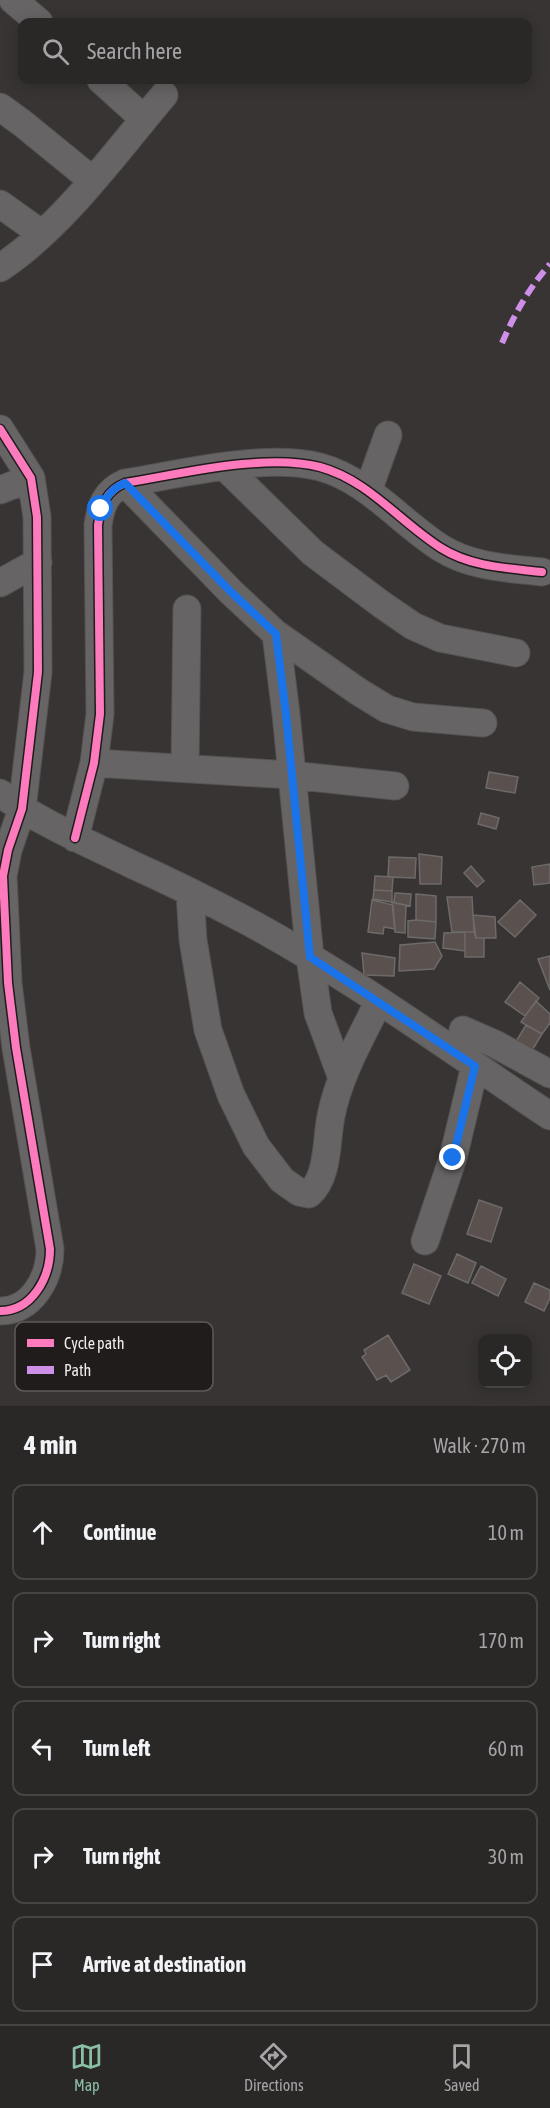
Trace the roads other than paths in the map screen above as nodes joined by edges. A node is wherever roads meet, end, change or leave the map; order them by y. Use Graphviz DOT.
graph roads {
  1 [pos="13,0"];
  2 [pos="34,18"];
  3 [pos="105,84"];
  4 [pos="164,95"];
  5 [pos="0,107"];
  6 [pos="144,119"];
  7 [pos="92,180"];
  8 [pos="0,204"];
  9 [pos="42,234"];
  10 [pos="0,268"];
  11 [pos="0,429"];
  12 [pos="388,435"];
  13 [pos="225,467"];
  14 [pos="31,478"];
  15 [pos="125,483"];
  16 [pos="0,490"];
  17 [pos="368,491"];
  18 [pos="38,562"];
  19 [pos="542,572"];
  20 [pos="0,583"];
  21 [pos="187,609"];
  22 [pos="276,634"];
  23 [pos="516,653"];
  24 [pos="483,723"];
  25 [pos="94,763"];
  26 [pos="185,768"];
  27 [pos="291,775"];
  28 [pos="395,786"];
  29 [pos="0,793"];
  30 [pos="22,809"];
  31 [pos="75,838"];
  32 [pos="190,893"];
  33 [pos="310,957"];
  34 [pos="379,1001"];
  35 [pos="463,1030"];
  36 [pos="8,1052"];
  37 [pos="475,1066"];
  38 [pos="548,1068"];
  39 [pos="342,1078"];
  40 [pos="550,1116"];
  41 [pos="425,1240"];
  42 [pos="0,1311"];
  1 -- 2 [label="street"];
  3 -- 6 [label="street"];
  4 -- 6 [label="street"];
  5 -- 7 [label="street"];
  6 -- 7 [label="street"];
  7 -- 9 [label="street"];
  8 -- 9 [label="street"];
  9 -- 10 [label="street"];
  11 -- 14 [label="street"];
  12 -- 17 [label="street"];
  13 -- 15 [label="street"];
  13 -- 17 [label="street"];
  13 -- 23 [label="street"];
  14 -- 16 [label="street"];
  14 -- 18 [label="street"];
  15 -- 22 [label="street"];
  15 -- 25 [label="street"];
  17 -- 19 [label="street"];
  18 -- 20 [label="street"];
  18 -- 30 [label="street"];
  21 -- 26 [label="street"];
  22 -- 24 [label="street"];
  22 -- 27 [label="street"];
  25 -- 26 [label="street"];
  25 -- 31 [label="street"];
  26 -- 27 [label="street"];
  27 -- 28 [label="street"];
  27 -- 33 [label="street"];
  29 -- 30 [label="street"];
  30 -- 31 [label="street"];
  30 -- 36 [label="street"];
  31 -- 32 [label="street"];
  32 -- 33 [label="street"];
  32 -- 39 [label="street"];
  33 -- 34 [label="street"];
  33 -- 39 [label="street"];
  34 -- 37 [label="street"];
  34 -- 39 [label="street"];
  35 -- 38 [label="street"];
  36 -- 42 [label="street"];
  37 -- 40 [label="street"];
  37 -- 41 [label="street"];
}
